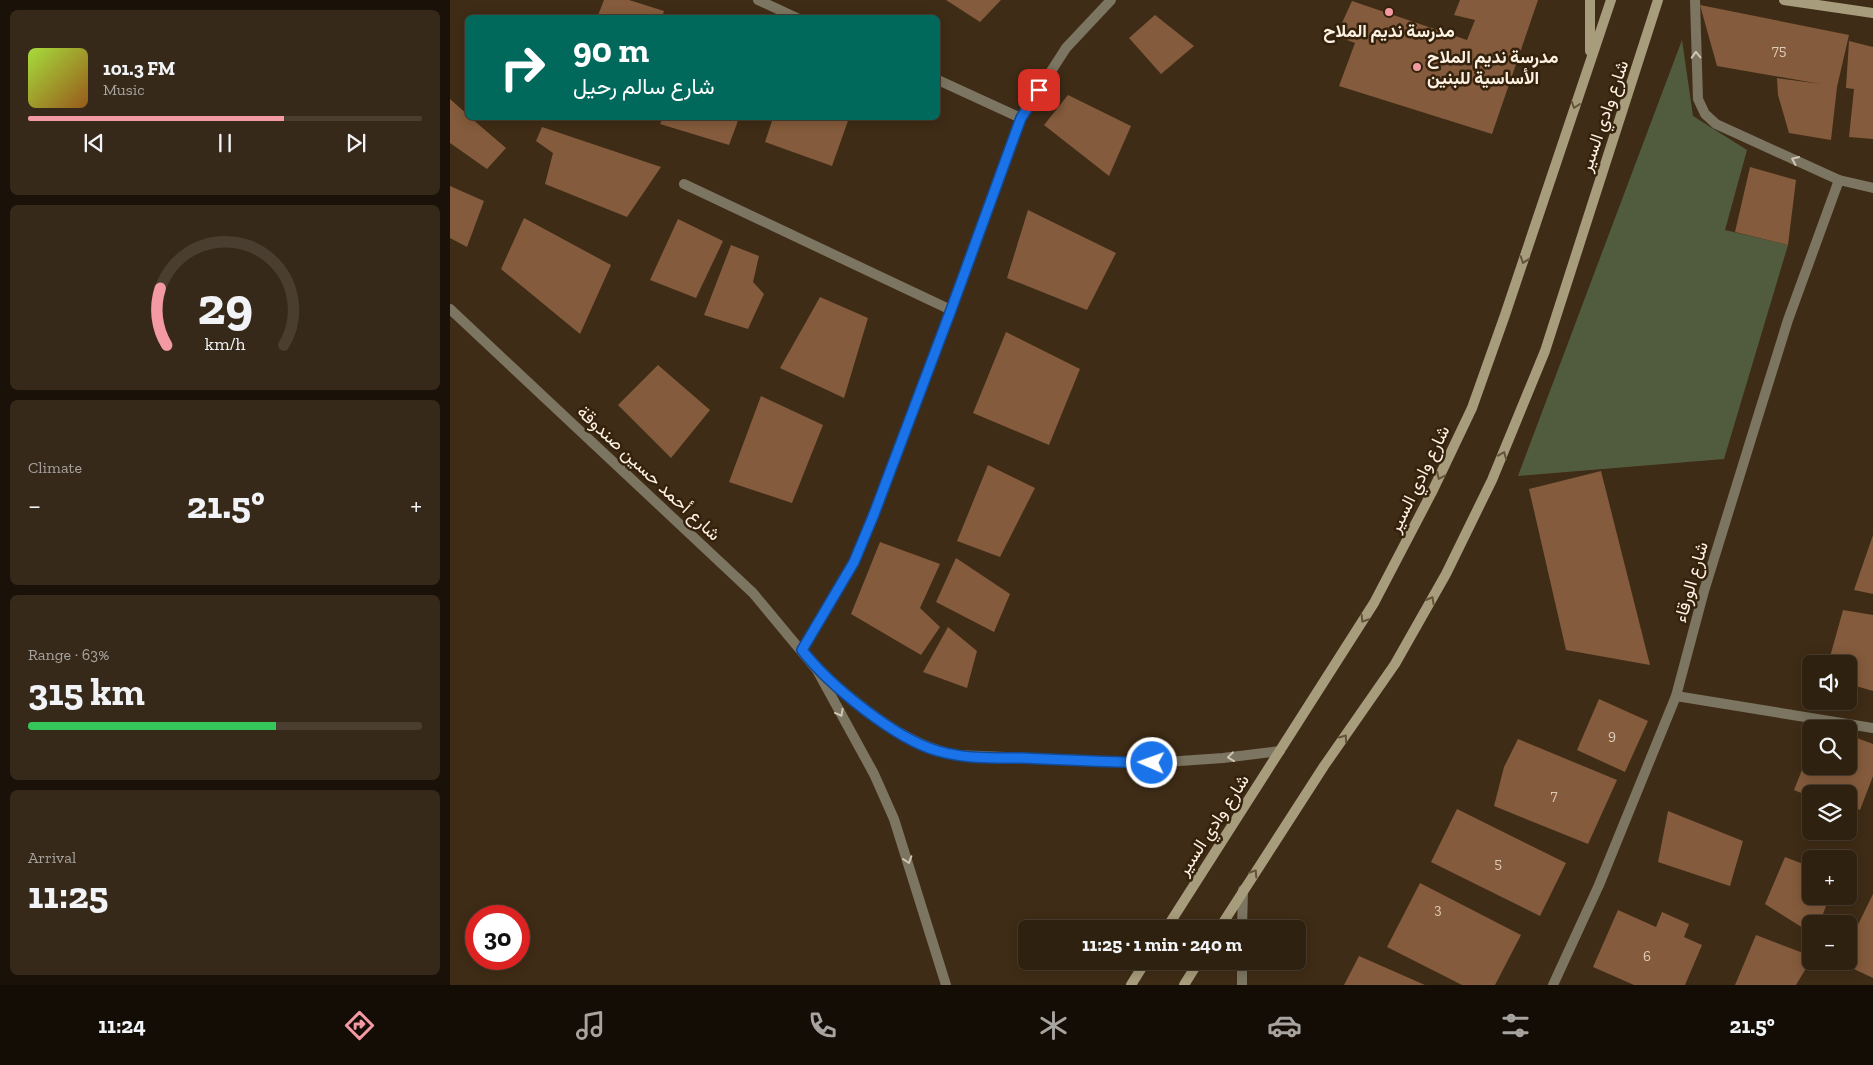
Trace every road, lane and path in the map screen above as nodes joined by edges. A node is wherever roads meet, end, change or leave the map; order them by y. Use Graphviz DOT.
graph roads {
  1 [pos="758,0"];
  2 [pos="1111,0"];
  3 [pos="1590,0"];
  4 [pos="1611,0"];
  5 [pos="1658,0"];
  6 [pos="1695,0"];
  7 [pos="1784,0"];
  8 [pos="1873,13"];
  9 [pos="790,15"];
  10 [pos="1590,59"];
  11 [pos="940,81"];
  12 [pos="1021,118"];
  13 [pos="1839,180"];
  14 [pos="684,184"];
  15 [pos="1873,188"];
  16 [pos="450,309"];
  17 [pos="951,310"];
  18 [pos="802,650"];
  19 [pos="817,670"];
  20 [pos="1676,696"];
  21 [pos="1873,728"];
  22 [pos="1280,751"];
  23 [pos="1243,890"];
  24 [pos="1172,920"];
  25 [pos="1225,920"];
  26 [pos="1242,920"];
  27 [pos="1140,970"];
  28 [pos="1193,970"];
  29 [pos="1242,970"];
  30 [pos="946,985"];
  31 [pos="1131,985"];
  32 [pos="1184,985"];
  33 [pos="1242,985"];
  34 [pos="1553,985"];
  1 -- 9 [label="street"];
  2 -- 12 [label="street"];
  3 -- 10 [label="main road"];
  4 -- 10 [label="main road, شارع وادي السير"];
  23 -- 5 [label="main road, شارع وادي السير, one-way"];
  13 -- 6 [label="street, one-way"];
  7 -- 8 [label="main road"];
  10 -- 22 [label="main road, شارع وادي السير, one-way"];
  11 -- 12 [label="street"];
  12 -- 17 [label="street"];
  13 -- 15 [label="street"];
  13 -- 20 [label="street, شارع الورقاء"];
  14 -- 17 [label="street"];
  16 -- 18 [label="street, شارع أحمد حسين صندوقة"];
  17 -- 18 [label="street"];
  18 -- 19 [label="street, شارع أحمد حسين صندوقة"];
  22 -- 19 [label="street, شارع أحمد حسين صندوقة, one-way"];
  19 -- 30 [label="street, شارع أحمد حسين صندوقة, one-way"];
  20 -- 21 [label="street"];
  20 -- 34 [label="street, شارع الورقاء"];
  22 -- 24 [label="main road, شارع وادي السير"];
  23 -- 25 [label="main road, شارع وادي السير"];
  23 -- 26 [label="street"];
  27 -- 31 [label="main road"];
  28 -- 32 [label="main road"];
  29 -- 33 [label="street"];
}
